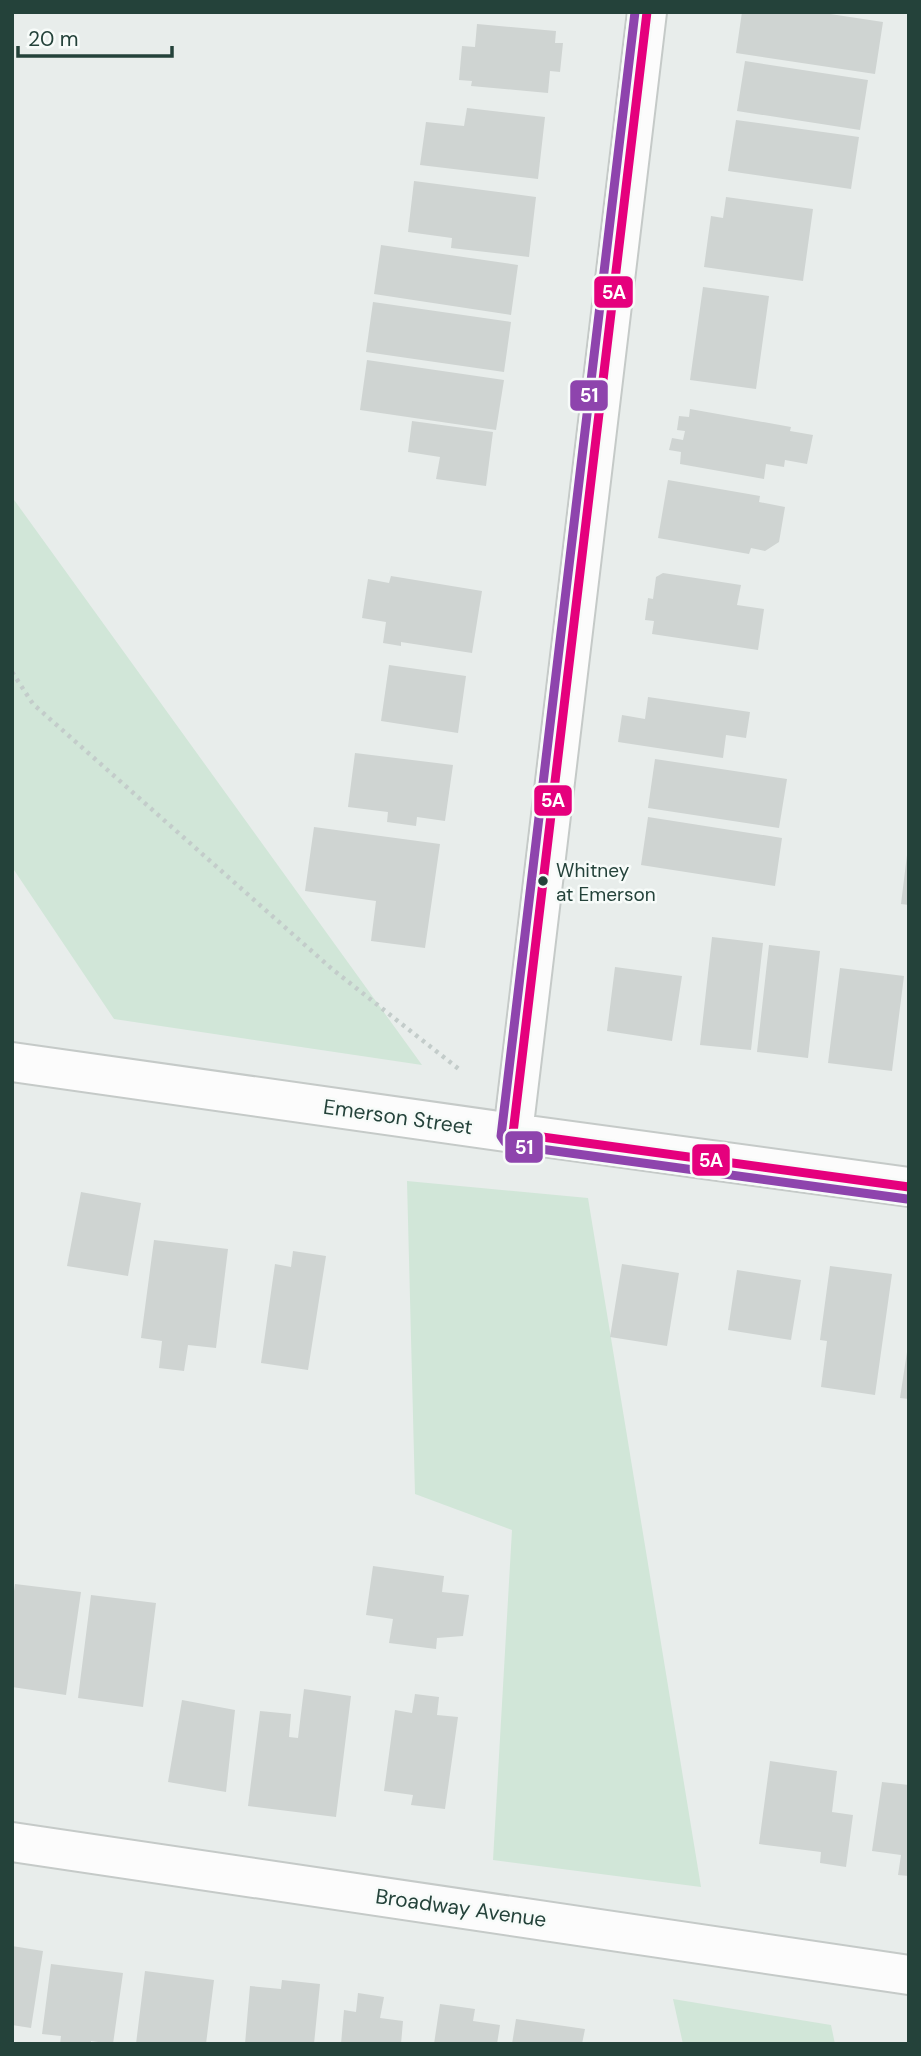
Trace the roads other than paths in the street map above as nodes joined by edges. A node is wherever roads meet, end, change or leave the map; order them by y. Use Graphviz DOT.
graph roads {
  1 [pos="647,12"];
  2 [pos="13,1070"];
  3 [pos="513,1133"];
  4 [pos="909,1187"];
  5 [pos="12,1842"];
  6 [pos="909,1975"];
  1 -- 3 [label="street"];
  2 -- 3 [label="street, Emerson Street"];
  3 -- 4 [label="street, Emerson Street"];
  5 -- 6 [label="street, Broadway Avenue"];
}
